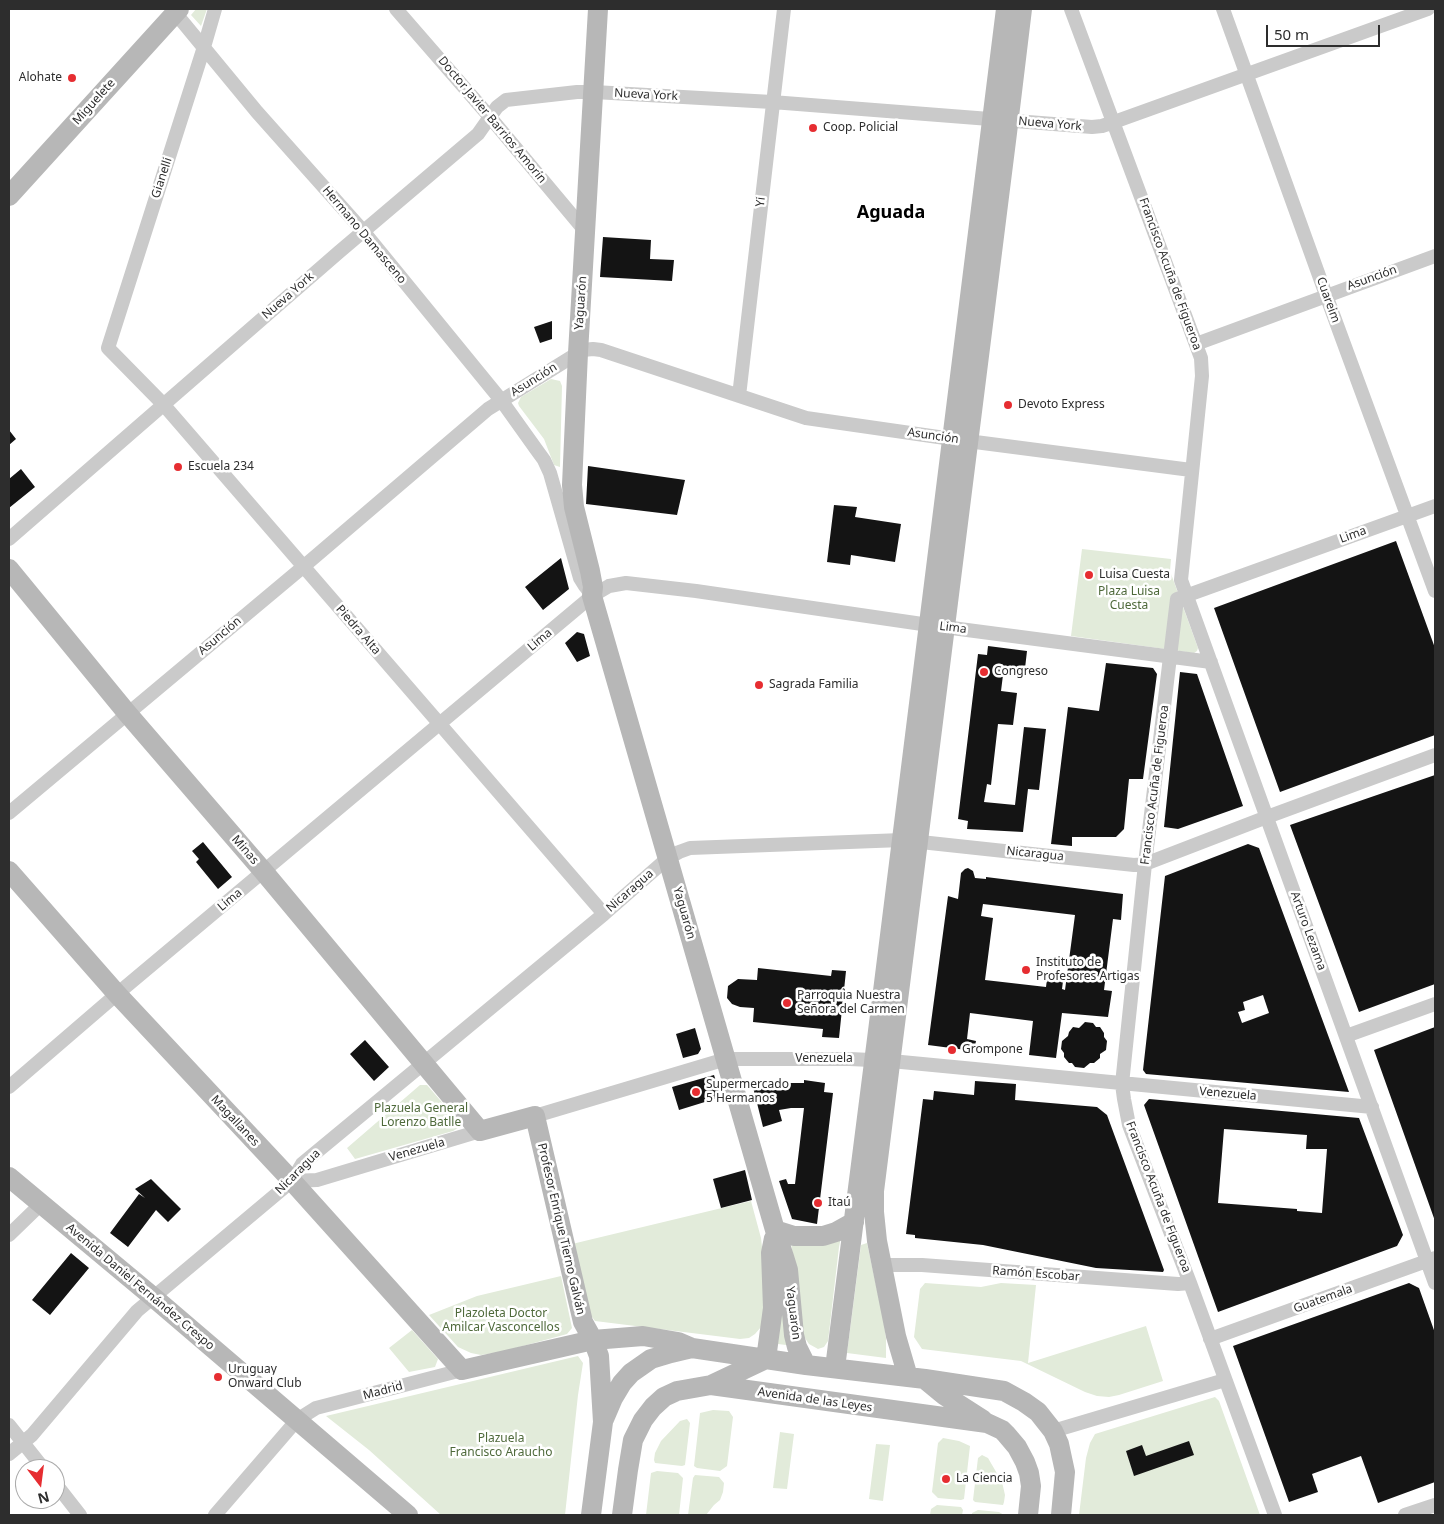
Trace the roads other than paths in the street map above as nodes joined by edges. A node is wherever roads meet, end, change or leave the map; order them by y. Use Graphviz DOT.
graph roads {
  1 [pos="215,9"];
  2 [pos="396,9"];
  3 [pos="598,9"];
  4 [pos="784,9"];
  5 [pos="1006,9"];
  6 [pos="1022,9"];
  7 [pos="1071,9"];
  8 [pos="1223,9"];
  9 [pos="1428,9"];
  10 [pos="176,10"];
  11 [pos="204,47"];
  12 [pos="1247,75"];
  13 [pos="594,92"];
  14 [pos="772,102"];
  15 [pos="489,116"];
  16 [pos="1001,119"];
  17 [pos="1114,122"];
  18 [pos="9,196"];
  19 [pos="363,231"];
  20 [pos="586,232"];
  21 [pos="1435,256"];
  22 [pos="1326,295"];
  23 [pos="1196,344"];
  24 [pos="108,348"];
  25 [pos="578,353"];
  26 [pos="739,396"];
  27 [pos="501,400"];
  28 [pos="164,404"];
  29 [pos="960,440"];
  30 [pos="548,467"];
  31 [pos="1191,470"];
  32 [pos="1435,506"];
  33 [pos="1408,516"];
  34 [pos="9,539"];
  35 [pos="303,567"];
  36 [pos="9,569"];
  37 [pos="1181,580"];
  38 [pos="1435,591"];
  39 [pos="1186,595"];
  40 [pos="592,596"];
  41 [pos="937,626"];
  42 [pos="1170,656"];
  43 [pos="1211,662"];
  44 [pos="127,713"];
  45 [pos="440,724"];
  46 [pos="1435,755"];
  47 [pos="9,813"];
  48 [pos="1267,817"];
  49 [pos="910,841"];
  50 [pos="668,858"];
  51 [pos="1146,864"];
  52 [pos="9,871"];
  53 [pos="264,872"];
  54 [pos="604,914"];
  55 [pos="117,994"];
  56 [pos="1435,1004"];
  57 [pos="1346,1036"];
  58 [pos="726,1059"];
  59 [pos="883,1060"];
  60 [pos="424,1063"];
  61 [pos="1122,1084"];
  62 [pos="9,1087"];
  63 [pos="1372,1107"];
  64 [pos="535,1116"];
  65 [pos="480,1131"];
  66 [pos="9,1177"];
  67 [pos="292,1181"];
  68 [pos="41,1204"];
  69 [pos="854,1222"];
  70 [pos="775,1230"];
  71 [pos="9,1235"];
  72 [pos="1431,1259"];
  73 [pos="882,1265"];
  74 [pos="1190,1283"];
  75 [pos="1435,1283"];
  76 [pos="153,1297"];
  77 [pos="1210,1339"];
  78 [pos="593,1340"];
  79 [pos="692,1348"];
  80 [pos="766,1359"];
  81 [pos="806,1365"];
  82 [pos="835,1368"];
  83 [pos="462,1370"];
  84 [pos="917,1378"];
  85 [pos="1225,1380"];
  86 [pos="711,1385"];
  87 [pos="297,1420"];
  88 [pos="603,1422"];
  89 [pos="987,1423"];
  90 [pos="9,1425"];
  91 [pos="1053,1431"];
  92 [pos="633,1440"];
  93 [pos="23,1442"];
  94 [pos="9,1454"];
  95 [pos="36,1459"];
  96 [pos="597,1465"];
  97 [pos="65,1496"];
  98 [pos="1435,1504"];
  99 [pos="80,1515"];
  100 [pos="215,1515"];
  101 [pos="408,1515"];
  102 [pos="591,1515"];
  103 [pos="622,1515"];
  104 [pos="1028,1515"];
  105 [pos="1061,1515"];
  106 [pos="1275,1515"];
  107 [pos="1405,1515"];
  1 -- 11 [label="street, Gianelli"];
  2 -- 15 [label="street, Doctor Javier Barrios Amorín"];
  3 -- 13 [label="main road, Yaguarón"];
  4 -- 14 [label="street, Yi"];
  5 -- 16 [label="main road"];
  6 -- 16 [label="main road"];
  7 -- 17 [label="street, Francisco Acuña de Figueroa"];
  8 -- 12 [label="street, Cuareim"];
  9 -- 12 [label="street, Nueva York"];
  10 -- 11 [label="street, Hermano Damasceno"];
  10 -- 18 [label="main road, Miguelete"];
  11 -- 19 [label="street, Hermano Damasceno"];
  11 -- 24 [label="street, Gianelli"];
  12 -- 17 [label="street, Nueva York"];
  12 -- 22 [label="street, Cuareim"];
  13 -- 14 [label="street, Nueva York"];
  13 -- 15 [label="street, Nueva York"];
  13 -- 20 [label="main road, Yaguarón"];
  14 -- 16 [label="street, Nueva York"];
  14 -- 26 [label="street, Yi"];
  15 -- 19 [label="street, Nueva York"];
  15 -- 20 [label="street, Doctor Javier Barrios Amorín"];
  16 -- 17 [label="street, Nueva York"];
  16 -- 29 [label="main road"];
  17 -- 23 [label="street, Francisco Acuña de Figueroa"];
  19 -- 27 [label="street, Hermano Damasceno"];
  19 -- 28 [label="street, Nueva York"];
  20 -- 25 [label="main road, Yaguarón"];
  21 -- 22 [label="street, Asunción"];
  22 -- 23 [label="street, Asunción"];
  22 -- 33 [label="street, Cuareim"];
  23 -- 31 [label="street, Francisco Acuña de Figueroa"];
  24 -- 28 [label="street, Piedra Alta"];
  25 -- 26 [label="street, Asunción"];
  25 -- 27 [label="street, Asunción"];
  25 -- 40 [label="main road, Yaguarón"];
  26 -- 29 [label="street, Asunción"];
  27 -- 30 [label="street, Hermano Damasceno"];
  27 -- 35 [label="street, Asunción"];
  28 -- 34 [label="street, Nueva York"];
  28 -- 35 [label="street, Piedra Alta"];
  29 -- 31 [label="street, Asunción"];
  29 -- 41 [label="main road"];
  30 -- 40 [label="street, Yaguarón"];
  31 -- 37 [label="street, Francisco Acuña de Figueroa"];
  32 -- 33 [label="street, Lima"];
  33 -- 38 [label="street, Cuareim"];
  33 -- 39 [label="street, Lima"];
  35 -- 44 [label="street, Asunción"];
  35 -- 45 [label="street, Piedra Alta"];
  36 -- 44 [label="main road, Minas"];
  37 -- 39 [label="street, Arturo Lezama"];
  39 -- 42 [label="street, Francisco Acuña de Figueroa"];
  39 -- 43 [label="street, Arturo Lezama"];
  40 -- 41 [label="street, Lima"];
  40 -- 45 [label="street, Lima"];
  40 -- 50 [label="main road, Yaguarón"];
  41 -- 42 [label="street, Lima"];
  41 -- 49 [label="main road"];
  42 -- 43 [label="street, Lima"];
  42 -- 51 [label="street, Francisco Acuña de Figueroa"];
  43 -- 48 [label="street, Arturo Lezama"];
  44 -- 47 [label="street, Asunción"];
  44 -- 53 [label="main road, Minas"];
  45 -- 53 [label="street, Lima"];
  45 -- 54 [label="street, Piedra Alta"];
  46 -- 48 [label="street, Nicaragua"];
  48 -- 51 [label="street, Nicaragua"];
  48 -- 57 [label="street, Arturo Lezama"];
  49 -- 50 [label="street, Nicaragua"];
  49 -- 51 [label="street, Nicaragua"];
  49 -- 59 [label="main road"];
  50 -- 54 [label="street, Nicaragua"];
  50 -- 58 [label="main road, Yaguarón"];
  51 -- 61 [label="street, Francisco Acuña de Figueroa"];
  52 -- 55 [label="main road, Magallanes"];
  53 -- 55 [label="street, Lima"];
  53 -- 60 [label="main road, Minas"];
  54 -- 60 [label="street, Nicaragua"];
  55 -- 62 [label="street, Lima"];
  55 -- 67 [label="main road, Magallanes"];
  56 -- 57 [label="street"];
  57 -- 63 [label="street, Arturo Lezama"];
  58 -- 59 [label="street, Venezuela"];
  58 -- 64 [label="street, Venezuela"];
  58 -- 70 [label="main road, Yaguarón"];
  59 -- 61 [label="street, Venezuela"];
  59 -- 69 [label="main road"];
  59 -- 73 [label="main road"];
  60 -- 65 [label="main road, Minas"];
  60 -- 67 [label="street, Nicaragua"];
  61 -- 63 [label="street, Venezuela"];
  61 -- 74 [label="street, Francisco Acuña de Figueroa"];
  63 -- 72 [label="street, Arturo Lezama"];
  64 -- 65 [label="main road, Venezuela"];
  64 -- 78 [label="main road, Profesor Enrique Tierno Galván"];
  65 -- 67 [label="street, Venezuela"];
  66 -- 68 [label="main road, Avenida Daniel Fernández Crespo"];
  67 -- 76 [label="street, Nicaragua"];
  67 -- 83 [label="main road, Magallanes"];
  68 -- 71 [label="street"];
  68 -- 76 [label="main road, Avenida Daniel Fernández Crespo"];
  69 -- 70 [label="main road"];
  69 -- 82 [label="main road"];
  70 -- 80 [label="main road, Yaguarón"];
  70 -- 81 [label="main road, Yaguarón"];
  72 -- 75 [label="street, Arturo Lezama"];
  72 -- 77 [label="street, Guatemala"];
  73 -- 74 [label="street, Ramón Escobar"];
  73 -- 84 [label="main road"];
  74 -- 77 [label="street, Francisco Acuña de Figueroa"];
  76 -- 87 [label="main road, Avenida Daniel Fernández Crespo"];
  76 -- 93 [label="street, Nicaragua"];
  77 -- 85 [label="street, Francisco Acuña de Figueroa"];
  78 -- 79 [label="main road"];
  78 -- 83 [label="main road, Madrid"];
  78 -- 88 [label="main road"];
  79 -- 80 [label="main road"];
  79 -- 88 [label="main road"];
  80 -- 81 [label="main road"];
  80 -- 86 [label="main road"];
  81 -- 82 [label="main road"];
  82 -- 84 [label="main road"];
  83 -- 87 [label="street, Madrid"];
  84 -- 89 [label="main road"];
  84 -- 91 [label="main road"];
  85 -- 91 [label="street"];
  85 -- 106 [label="street, Francisco Acuña de Figueroa"];
  86 -- 89 [label="main road, Avenida de las Leyes"];
  86 -- 92 [label="main road, Avenida de las Leyes"];
  87 -- 100 [label="street, Madrid"];
  87 -- 101 [label="main road, Avenida Daniel Fernández Crespo"];
  88 -- 96 [label="main road"];
  89 -- 104 [label="main road, Avenida de las Leyes"];
  90 -- 93 [label="street"];
  91 -- 105 [label="main road"];
  92 -- 96 [label="main road"];
  92 -- 103 [label="main road, Avenida de las Leyes"];
  93 -- 94 [label="street, Nicaragua"];
  93 -- 95 [label="street"];
  96 -- 102 [label="main road"];
  97 -- 99 [label="street"];
  98 -- 107 [label="street"];
}
